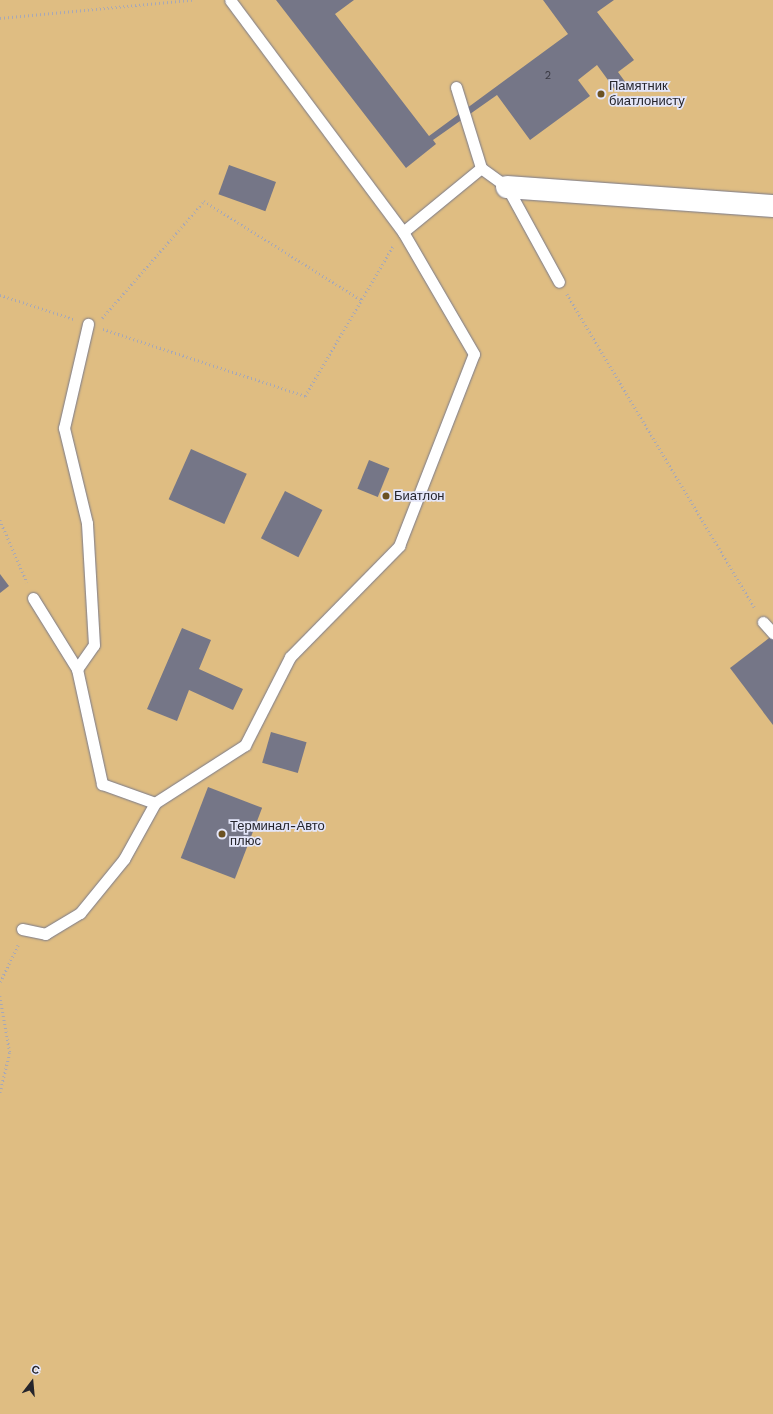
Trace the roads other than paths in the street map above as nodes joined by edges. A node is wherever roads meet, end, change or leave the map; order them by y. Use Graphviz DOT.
graph roads {
  1 [pos="230,0"];
  2 [pos="456,87"];
  3 [pos="481,168"];
  4 [pos="507,187"];
  5 [pos="773,206"];
  6 [pos="403,232"];
  7 [pos="559,282"];
  8 [pos="92,325"];
  9 [pos="33,598"];
  10 [pos="763,622"];
  11 [pos="773,633"];
  12 [pos="77,669"];
  13 [pos="155,803"];
  14 [pos="24,930"];
  1 -- 6 [label="lane"];
  2 -- 3 [label="lane"];
  3 -- 4 [label="lane"];
  3 -- 6 [label="lane"];
  4 -- 5 [label="street"];
  4 -- 7 [label="lane"];
  6 -- 13 [label="lane"];
  8 -- 12 [label="lane"];
  9 -- 12 [label="lane"];
  10 -- 11 [label="lane"];
  12 -- 13 [label="lane"];
  13 -- 14 [label="lane"];
}
